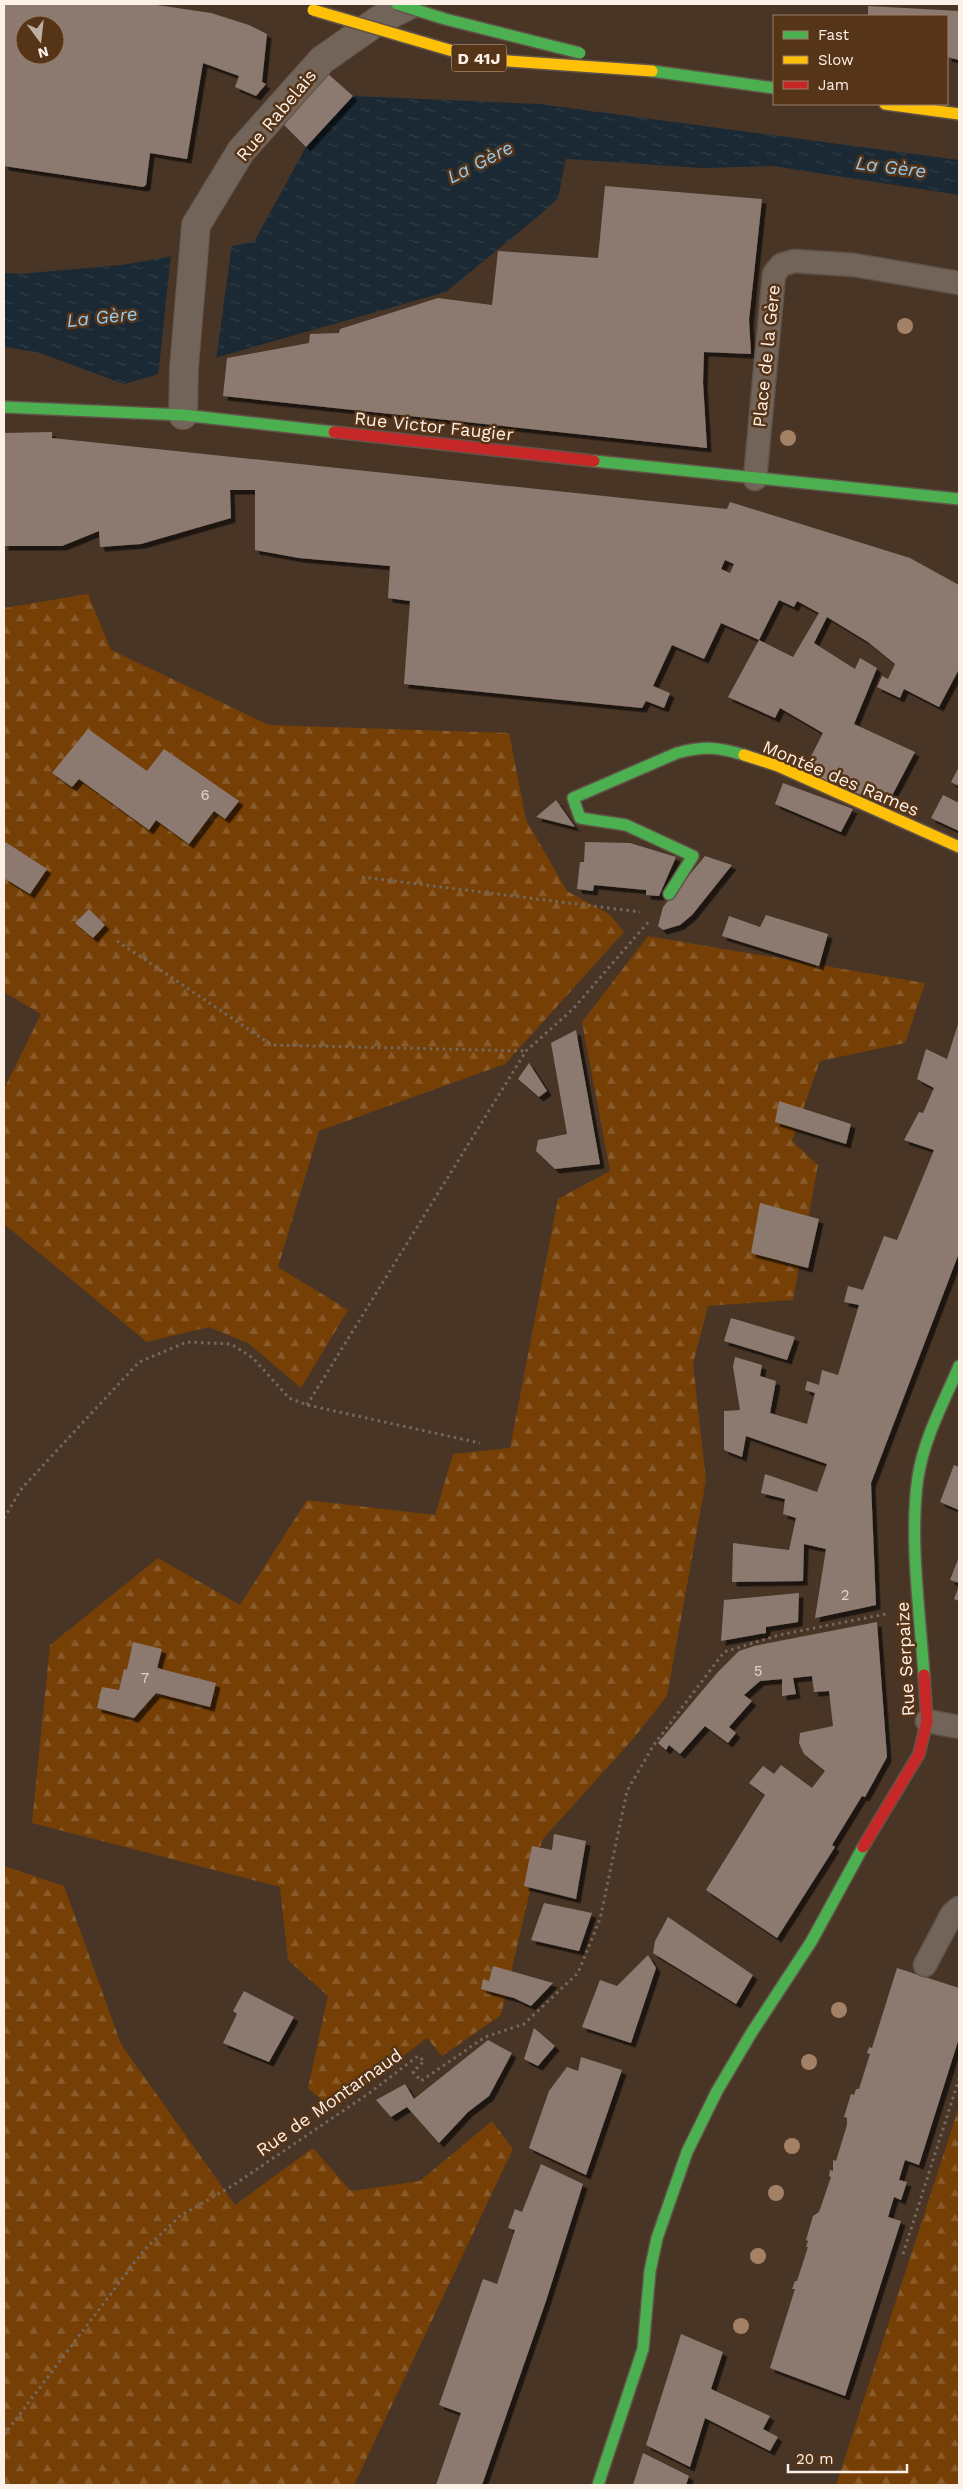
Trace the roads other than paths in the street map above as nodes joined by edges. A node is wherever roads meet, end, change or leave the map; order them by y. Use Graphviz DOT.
graph roads {
  1 [pos="397,4"];
  2 [pos="411,4"];
  3 [pos="309,8"];
  4 [pos="652,71"];
  5 [pos="773,88"];
  6 [pos="892,105"];
  7 [pos="959,114"];
  8 [pos="959,283"];
  9 [pos="4,407"];
  10 [pos="183,415"];
  11 [pos="755,479"];
  12 [pos="959,500"];
  13 [pos="959,847"];
  14 [pos="669,894"];
  15 [pos="959,1366"];
  16 [pos="927,1721"];
  17 [pos="959,1727"];
  18 [pos="959,1908"];
  19 [pos="925,1964"];
  20 [pos="598,2485"];
  1 -- 4 [label="street, D 41J, bridge"];
  2 -- 10 [label="street, Rue Rabelais"];
  3 -- 4 [label="street, D 41J, bridge"];
  4 -- 5 [label="street, D 41J"];
  6 -- 7 [label="street"];
  8 -- 11 [label="lane, Place de la Gère"];
  9 -- 10 [label="street, Rue Victor Faugier"];
  10 -- 11 [label="street, Rue Victor Faugier"];
  11 -- 12 [label="street, Rue Victor Faugier"];
  13 -- 14 [label="street, Montée des Rames"];
  15 -- 16 [label="street, Rue Serpaize"];
  16 -- 17 [label="lane"];
  16 -- 20 [label="street, Rue Serpaize"];
  18 -- 19 [label="lane"];
}
